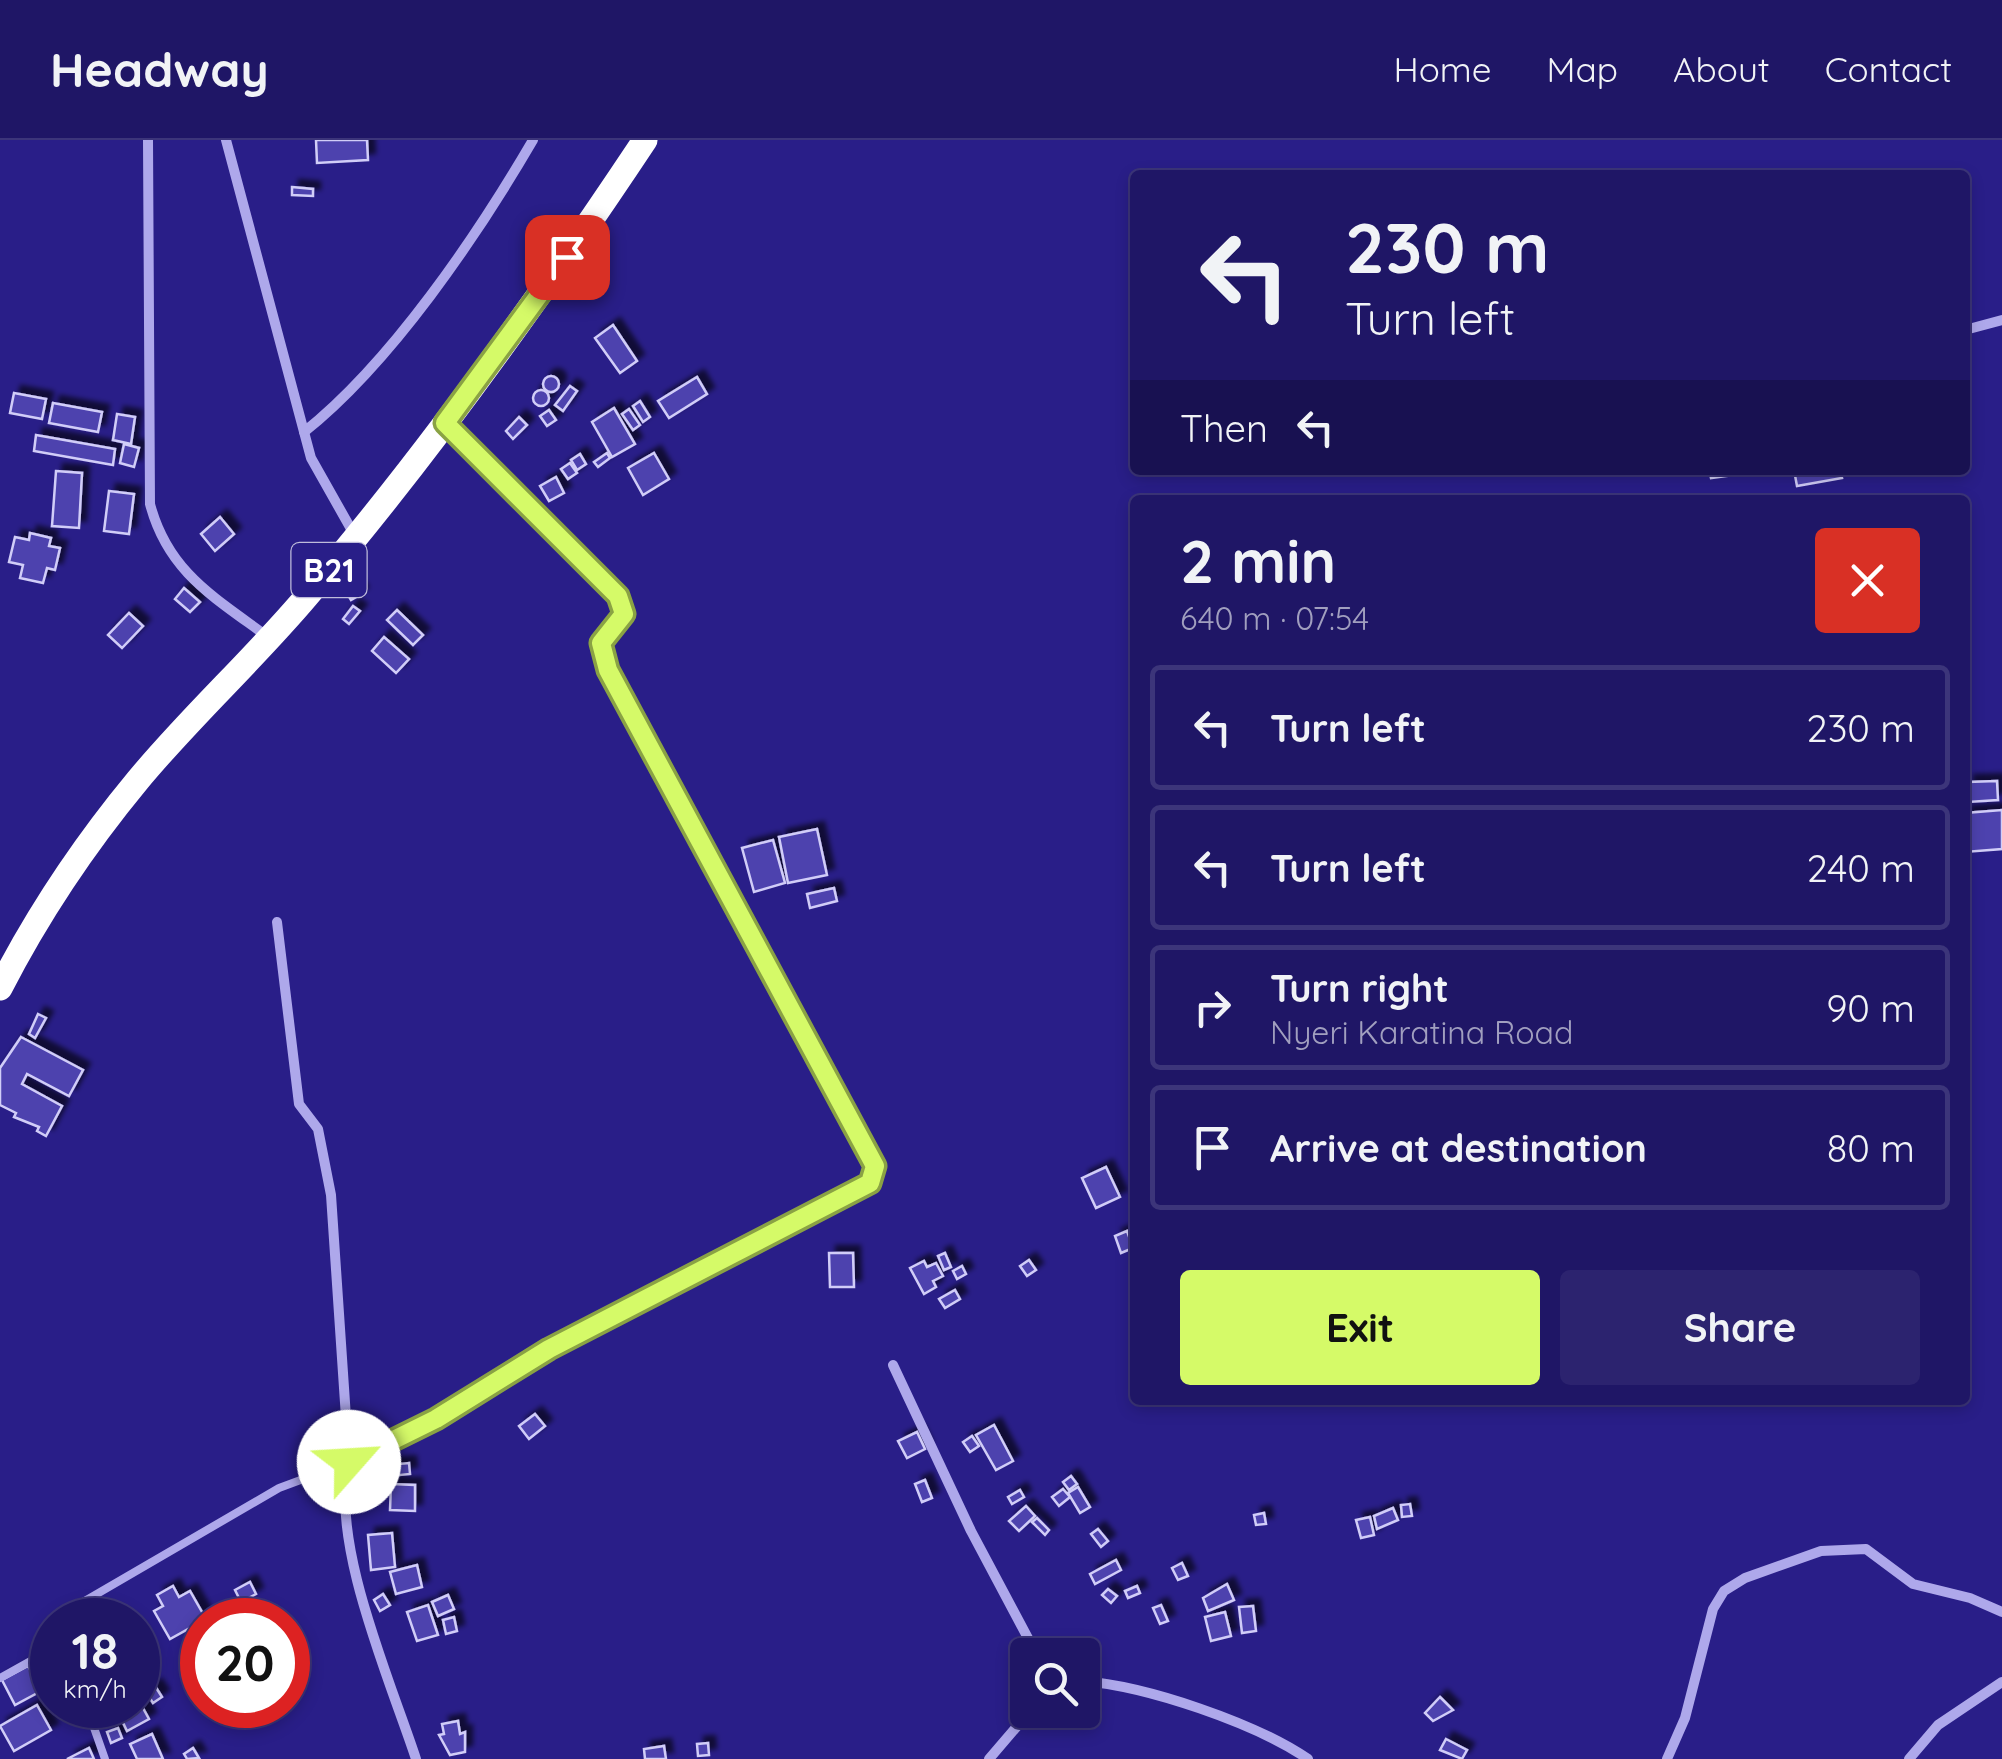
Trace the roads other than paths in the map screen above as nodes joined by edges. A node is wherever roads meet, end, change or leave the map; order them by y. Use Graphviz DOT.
graph roads {
  1 [pos="148,140"];
  2 [pos="226,140"];
  3 [pos="534,140"];
  4 [pos="645,140"];
  5 [pos="2002,320"];
  6 [pos="1970,329"];
  7 [pos="445,423"];
  8 [pos="304,432"];
  9 [pos="356,538"];
  10 [pos="268,638"];
  11 [pos="277,922"];
  12 [pos="0,988"];
  13 [pos="893,1364"];
  14 [pos="349,1462"];
  15 [pos="89,1598"];
  16 [pos="2002,1612"];
  17 [pos="1028,1638"];
  18 [pos="30,1662"];
  19 [pos="0,1678"];
  20 [pos="2002,1682"];
  21 [pos="1100,1683"];
  22 [pos="94,1728"];
  23 [pos="1016,1728"];
  24 [pos="105,1759"];
  25 [pos="416,1759"];
  26 [pos="989,1759"];
  27 [pos="1308,1759"];
  28 [pos="1667,1759"];
  29 [pos="1909,1759"];
  1 -- 10 [label="street"];
  2 -- 8 [label="street"];
  3 -- 8 [label="street"];
  4 -- 7 [label="highway, B21"];
  5 -- 6 [label="street"];
  7 -- 9 [label="highway, B21"];
  7 -- 14 [label="lane"];
  8 -- 9 [label="street"];
  9 -- 10 [label="highway, B21"];
  10 -- 12 [label="highway, B21"];
  11 -- 14 [label="street"];
  13 -- 17 [label="street"];
  14 -- 15 [label="lane"];
  14 -- 25 [label="street"];
  16 -- 28 [label="street"];
  18 -- 19 [label="lane"];
  20 -- 29 [label="street"];
  21 -- 27 [label="street"];
  22 -- 24 [label="lane"];
  23 -- 26 [label="street"];
}
